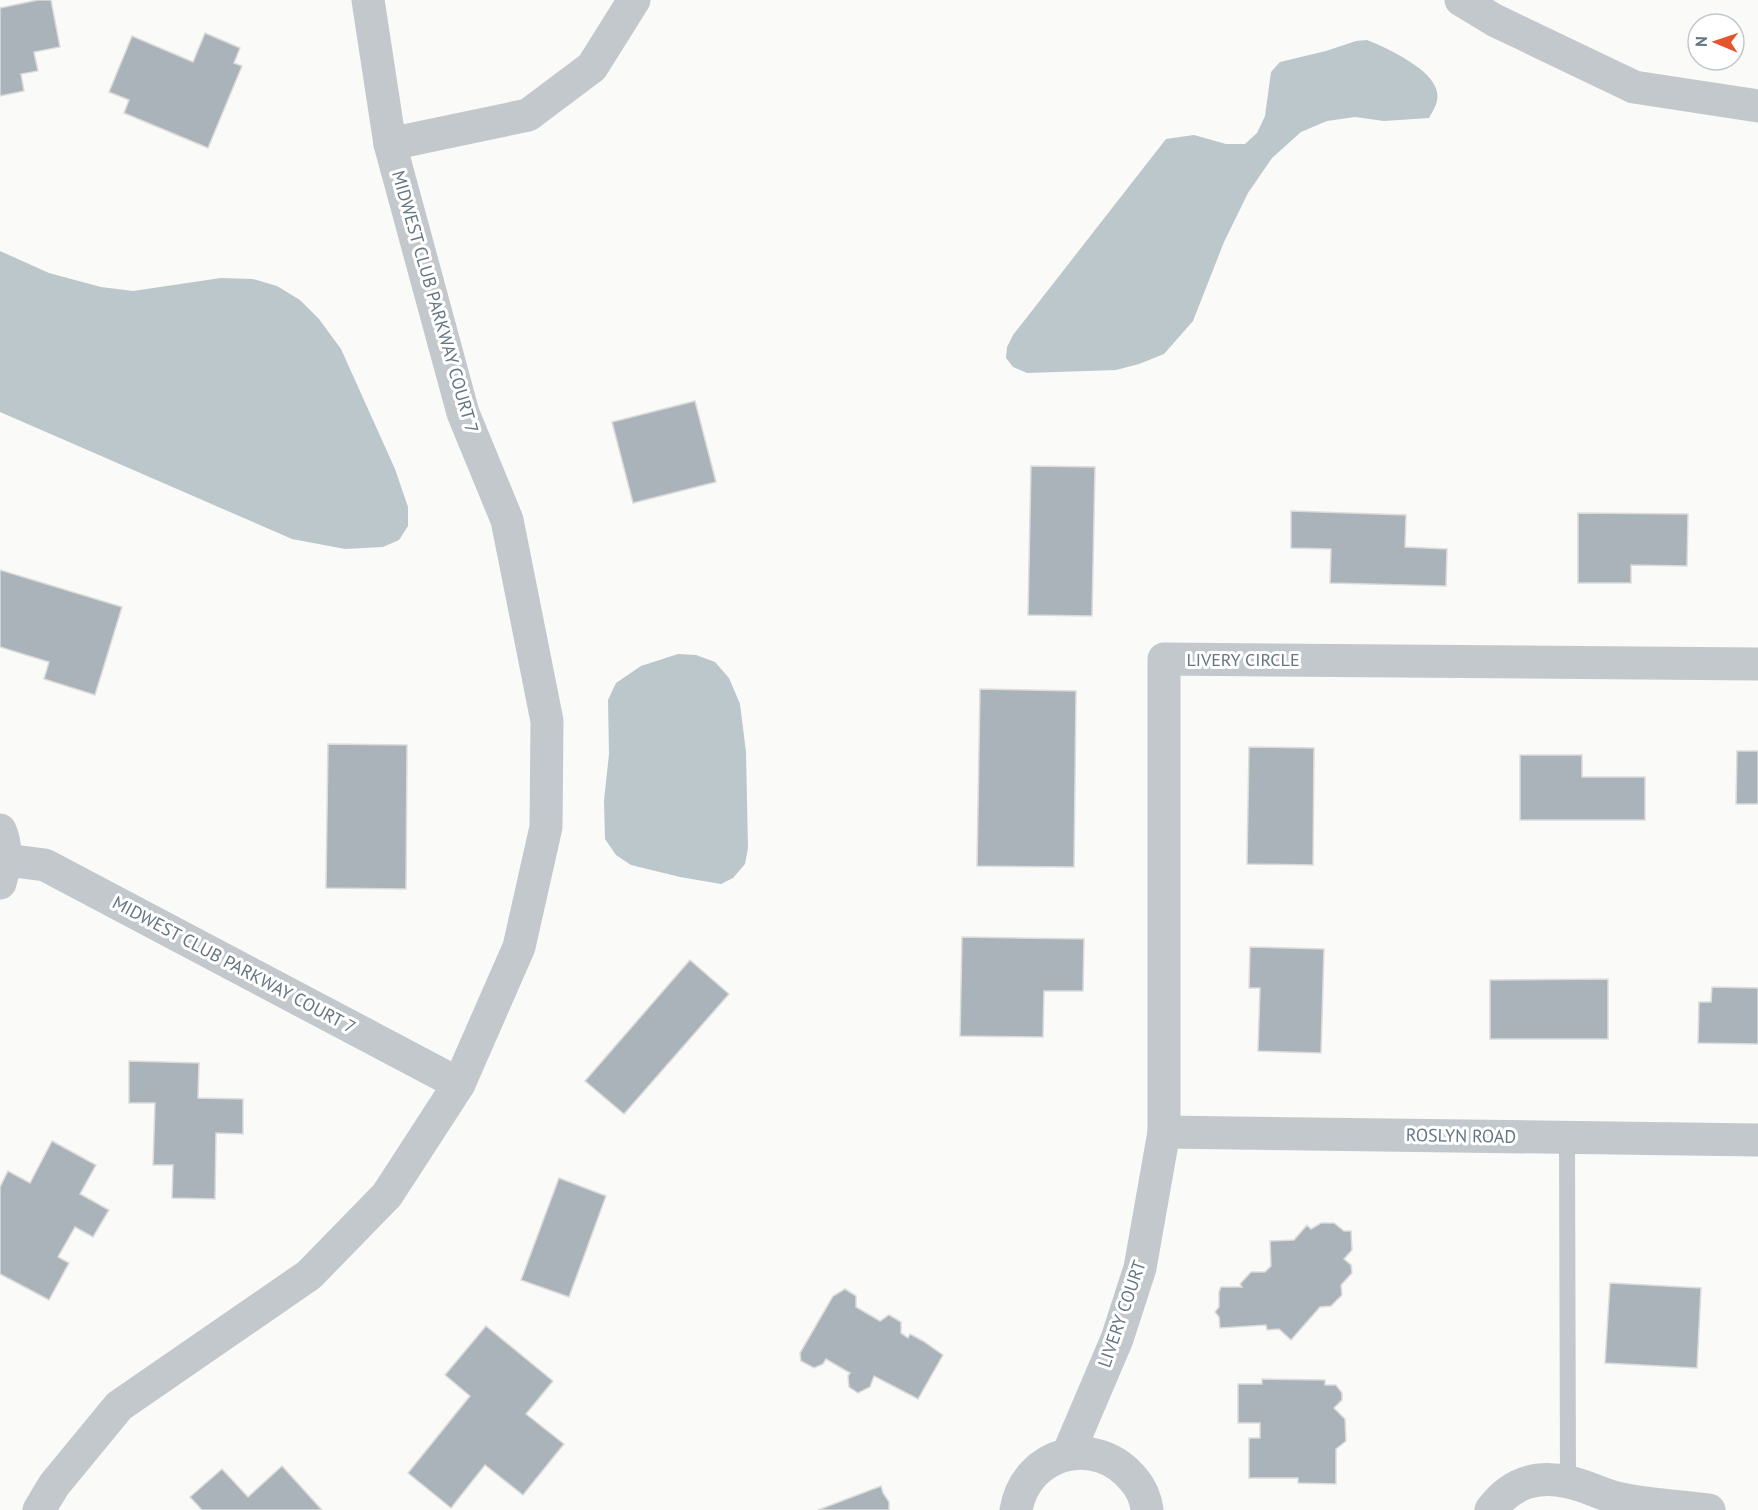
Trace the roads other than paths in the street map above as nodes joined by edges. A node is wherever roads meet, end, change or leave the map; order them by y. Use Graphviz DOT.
graph roads {
  1 [pos="368,0"];
  2 [pos="634,0"];
  3 [pos="1461,0"];
  4 [pos="1758,106"];
  5 [pos="390,144"];
  6 [pos="1758,664"];
  7 [pos="2,858"];
  8 [pos="459,1084"];
  9 [pos="1164,1132"];
  10 [pos="1567,1137"];
  11 [pos="1758,1140"];
  12 [pos="1068,1454"];
  13 [pos="1568,1482"];
  14 [pos="39,1510"];
  15 [pos="1016,1510"];
  16 [pos="1147,1510"];
  17 [pos="1491,1510"];
  18 [pos="1709,1510"];
  1 -- 5 [label="street, MIDWEST CLUB PARKWAY COURT 7"];
  2 -- 5 [label="street"];
  3 -- 4 [label="street"];
  5 -- 8 [label="street, MIDWEST CLUB PARKWAY COURT 7"];
  6 -- 9 [label="street, LIVERY CIRCLE"];
  7 -- 8 [label="street, MIDWEST CLUB PARKWAY COURT 7"];
  8 -- 14 [label="street, MIDWEST CLUB PARKWAY COURT 7"];
  9 -- 10 [label="street, ROSLYN ROAD"];
  9 -- 12 [label="street, LIVERY COURT"];
  10 -- 11 [label="street, ROSLYN ROAD"];
  10 -- 13 [label="lane"];
  12 -- 15 [label="street"];
  12 -- 16 [label="street"];
  13 -- 17 [label="street"];
  13 -- 18 [label="street"];
}
